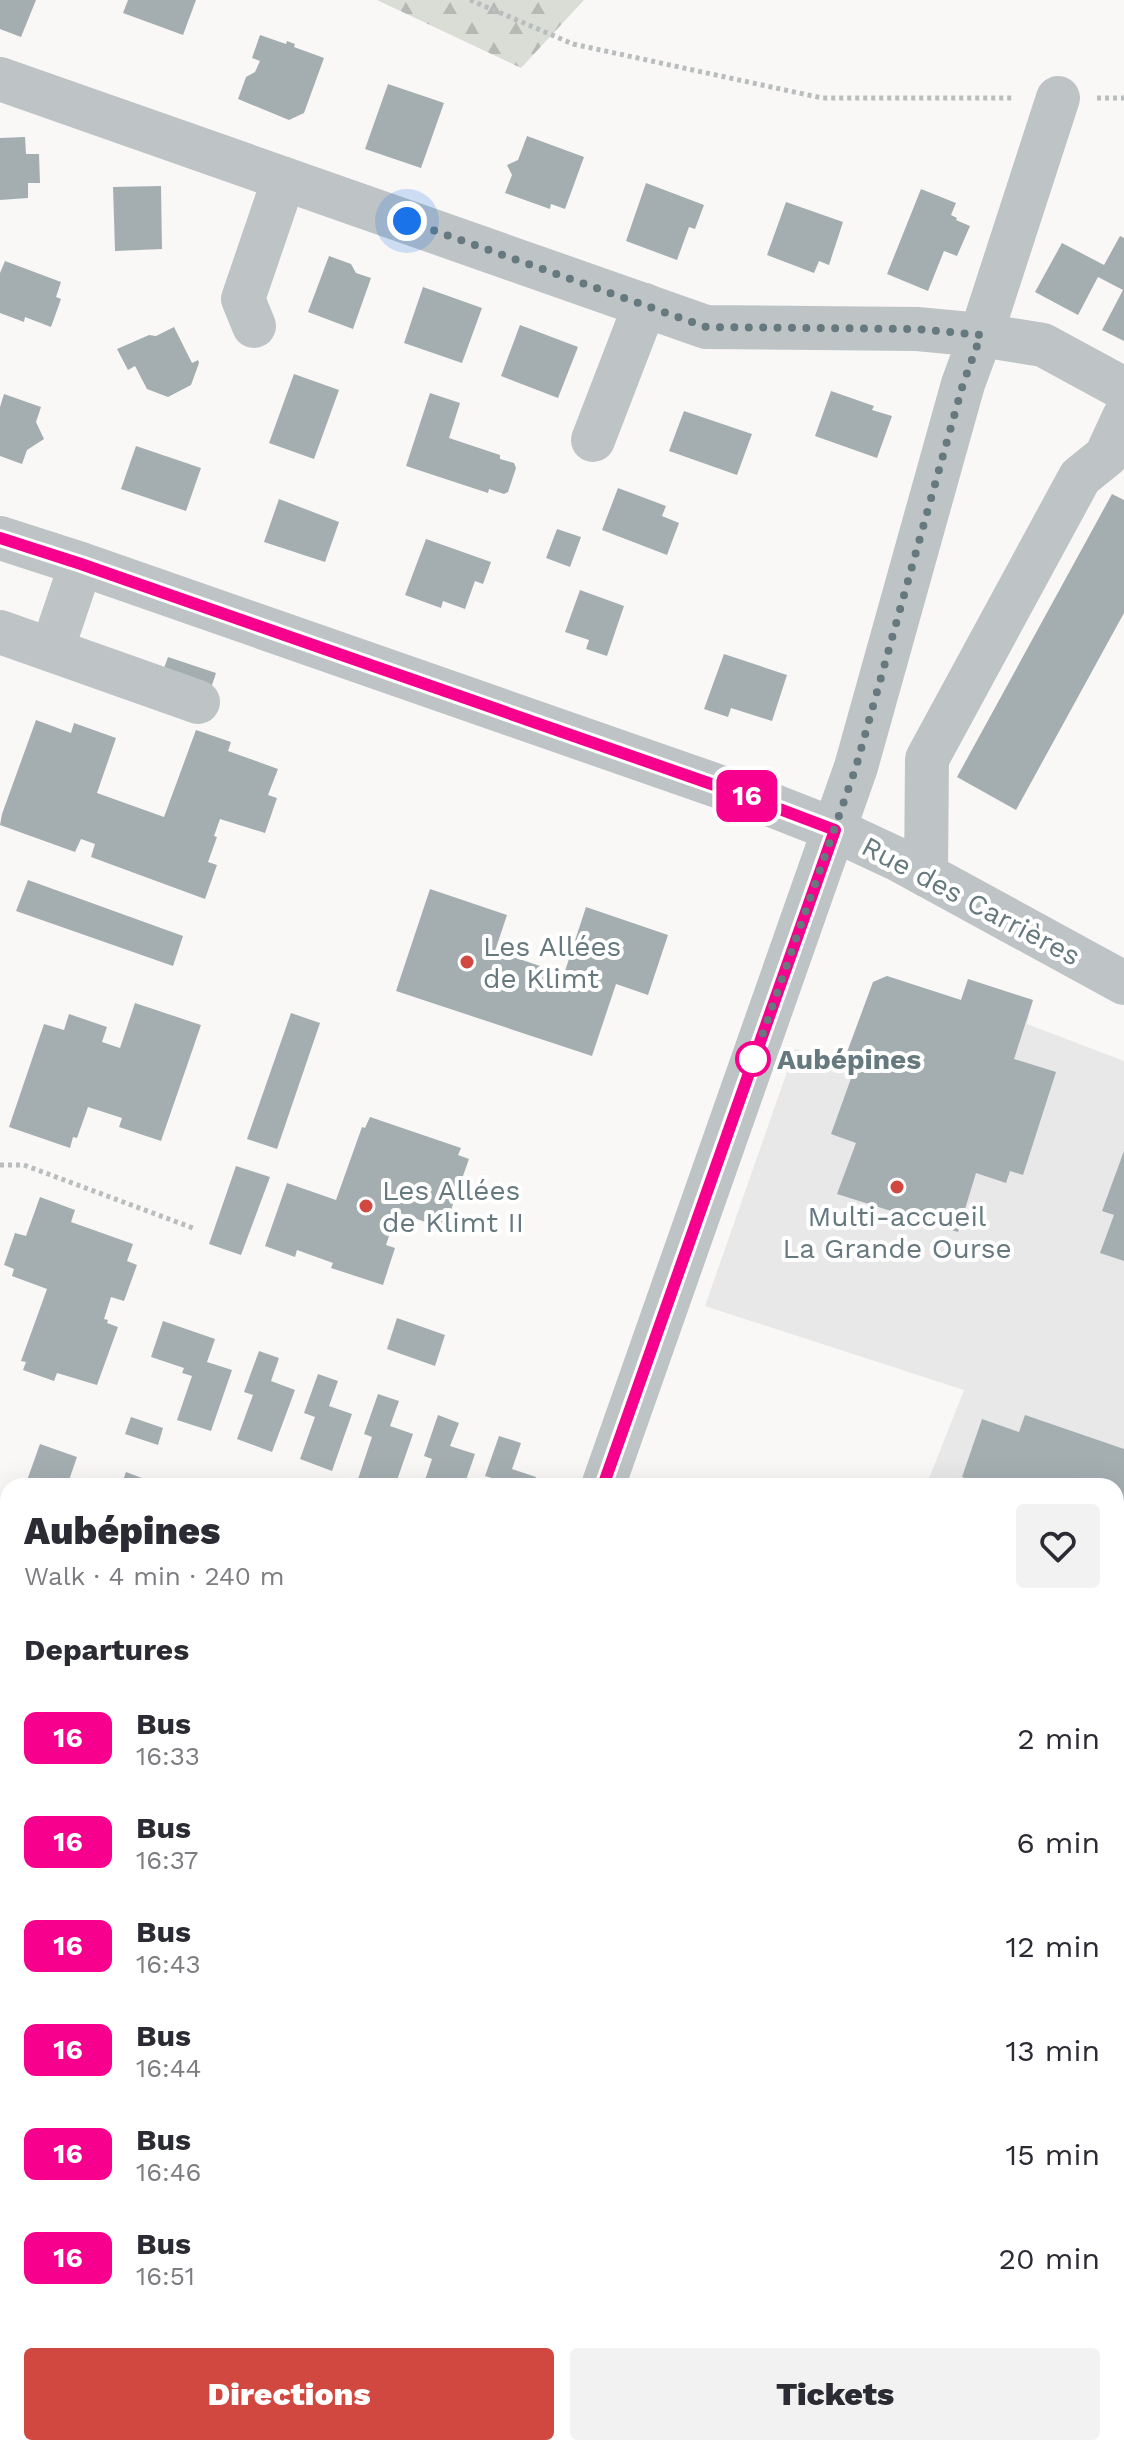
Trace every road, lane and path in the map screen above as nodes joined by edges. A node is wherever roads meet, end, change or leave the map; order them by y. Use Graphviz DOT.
graph roads {
  1 [pos="470,0"];
  2 [pos="0,79"];
  3 [pos="1058,98"];
  4 [pos="1124,98"];
  5 [pos="284,179"];
  6 [pos="645,305"];
  7 [pos="254,326"];
  8 [pos="981,335"];
  9 [pos="1124,389"];
  10 [pos="593,440"];
  11 [pos="1118,446"];
  12 [pos="0,538"];
  13 [pos="81,564"];
  14 [pos="0,632"];
  15 [pos="52,650"];
  16 [pos="198,702"];
  17 [pos="835,830"];
  18 [pos="926,875"];
  19 [pos="1124,983"];
  20 [pos="0,1165"];
  21 [pos="193,1228"];
  22 [pos="606,1478"];
  1 -- 3 [label="path"];
  2 -- 5 [label="street"];
  3 -- 4 [label="path"];
  3 -- 8 [label="street"];
  5 -- 6 [label="street"];
  5 -- 7 [label="street"];
  6 -- 8 [label="street"];
  6 -- 10 [label="street"];
  8 -- 9 [label="street"];
  8 -- 17 [label="street"];
  11 -- 18 [label="street"];
  12 -- 13 [label="street, Rue des Carrières"];
  13 -- 15 [label="street"];
  13 -- 17 [label="street, Rue des Carrières"];
  14 -- 15 [label="street"];
  15 -- 16 [label="street"];
  17 -- 18 [label="street, Rue des Carrières"];
  17 -- 22 [label="street"];
  18 -- 19 [label="street, Rue des Carrières"];
  20 -- 21 [label="path"];
}
